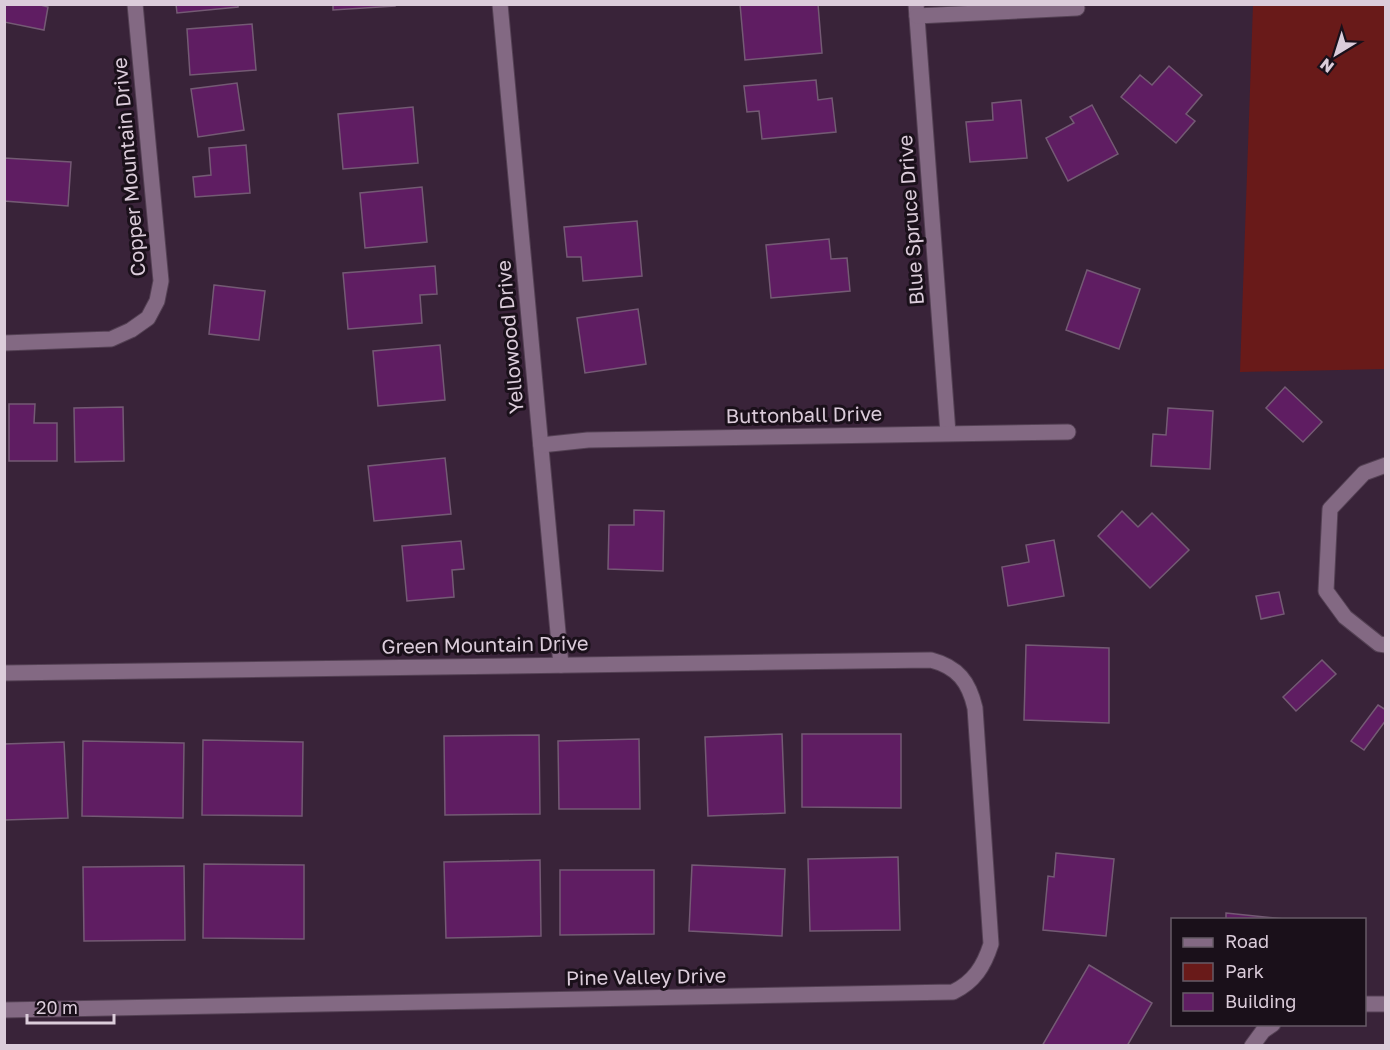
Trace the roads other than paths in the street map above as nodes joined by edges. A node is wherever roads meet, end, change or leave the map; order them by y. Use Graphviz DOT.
graph roads {
  1 [pos="135,4"];
  2 [pos="500,4"];
  3 [pos="1077,8"];
  4 [pos="917,10"];
  5 [pos="4,343"];
  6 [pos="1068,432"];
  7 [pos="948,433"];
  8 [pos="541,445"];
  9 [pos="1386,465"];
  10 [pos="1386,645"];
  11 [pos="561,665"];
  12 [pos="4,674"];
  13 [pos="961,677"];
  14 [pos="1366,1004"];
  15 [pos="1386,1004"];
  16 [pos="4,1010"];
  17 [pos="1270,1026"];
  18 [pos="1252,1046"];
  1 -- 5 [label="street, Copper Mountain Drive"];
  2 -- 8 [label="street, Yellowood Drive"];
  3 -- 4 [label="street"];
  4 -- 7 [label="street, Blue Spruce Drive"];
  6 -- 7 [label="street, Buttonball Drive"];
  7 -- 8 [label="street, Buttonball Drive"];
  8 -- 11 [label="street, Yellowood Drive"];
  9 -- 10 [label="street"];
  11 -- 12 [label="street, Green Mountain Drive"];
  11 -- 13 [label="street, Green Mountain Drive"];
  13 -- 16 [label="street, Pine Valley Drive"];
  14 -- 15 [label="street"];
  17 -- 18 [label="street"];
}
